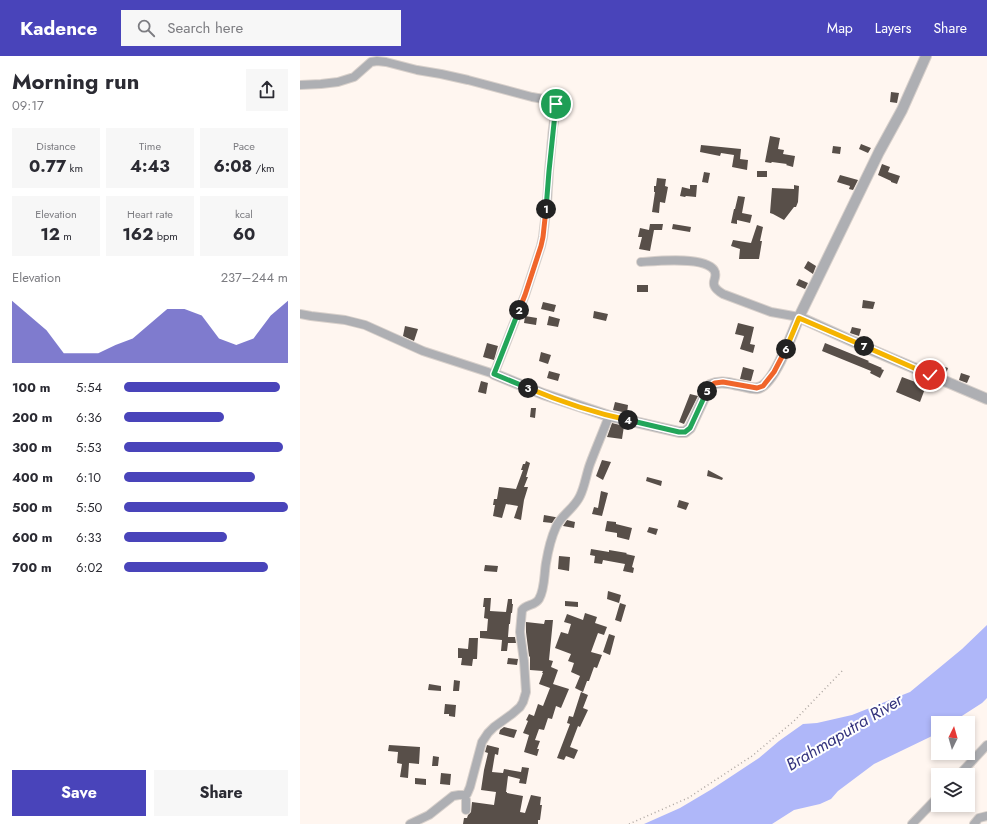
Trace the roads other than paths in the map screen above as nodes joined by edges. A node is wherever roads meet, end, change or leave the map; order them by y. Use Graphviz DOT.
graph roads {
  1 [pos="926,56"];
  2 [pos="300,85"];
  3 [pos="641,262"];
  4 [pos="300,314"];
  5 [pos="799,318"];
  6 [pos="494,374"];
  7 [pos="987,399"];
  8 [pos="609,416"];
  9 [pos="987,745"];
  10 [pos="965,768"];
  11 [pos="465,795"];
  12 [pos="931,804"];
  13 [pos="466,810"];
  14 [pos="987,816"];
  15 [pos="410,824"];
  16 [pos="912,824"];
  17 [pos="974,824"];
  1 -- 5 [label="street"];
  2 -- 6 [label="street"];
  3 -- 5 [label="street"];
  4 -- 6 [label="street"];
  5 -- 7 [label="street"];
  5 -- 8 [label="street"];
  6 -- 8 [label="street"];
  8 -- 11 [label="street"];
  9 -- 10 [label="street"];
  11 -- 13 [label="street"];
  11 -- 15 [label="street"];
  12 -- 16 [label="street"];
  14 -- 17 [label="street"];
}
